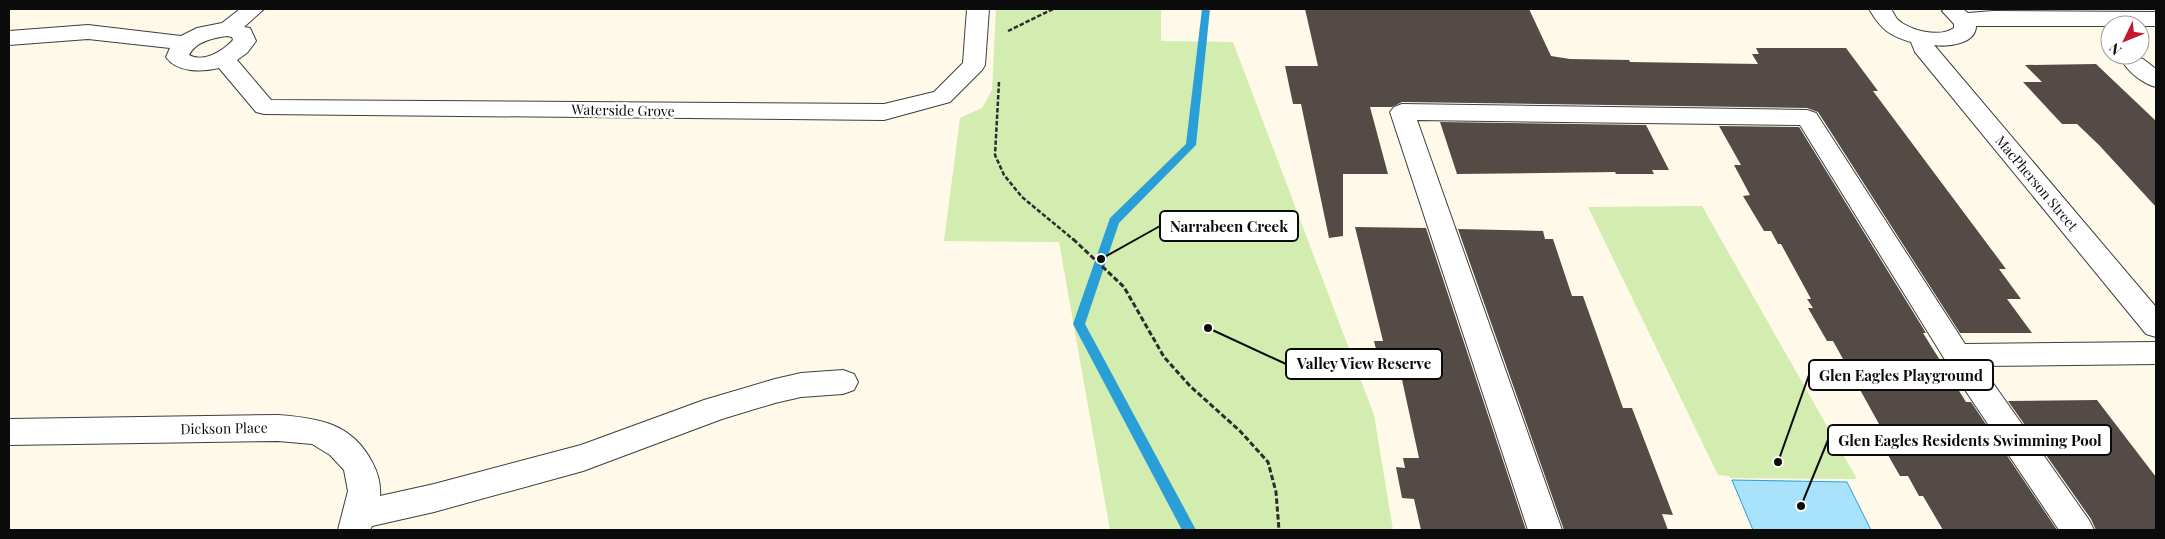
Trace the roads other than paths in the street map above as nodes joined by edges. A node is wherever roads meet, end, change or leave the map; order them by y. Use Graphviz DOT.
graph roads {
  1 [pos="253,9"];
  2 [pos="978,9"];
  3 [pos="1880,9"];
  4 [pos="1956,14"];
  5 [pos="2156,19"];
  6 [pos="228,29"];
  7 [pos="9,38"];
  8 [pos="1922,38"];
  9 [pos="185,43"];
  10 [pos="224,59"];
  11 [pos="2137,65"];
  12 [pos="2156,80"];
  13 [pos="2156,326"];
  14 [pos="2156,353"];
  15 [pos="1957,355"];
  16 [pos="843,382"];
  17 [pos="9,432"];
  18 [pos="357,522"];
  19 [pos="1545,530"];
  20 [pos="2077,530"];
  1 -- 6 [label="street"];
  2 -- 10 [label="street, Waterside Grove"];
  3 -- 8 [label="street"];
  4 -- 5 [label="street"];
  4 -- 8 [label="street"];
  6 -- 9 [label="street"];
  6 -- 10 [label="street"];
  7 -- 9 [label="street"];
  8 -- 13 [label="street, MacPherson Street"];
  9 -- 10 [label="street"];
  11 -- 12 [label="street"];
  14 -- 15 [label="street"];
  15 -- 19 [label="street"];
  15 -- 20 [label="street"];
  16 -- 18 [label="street"];
  17 -- 18 [label="street, Dickson Place"];
}
